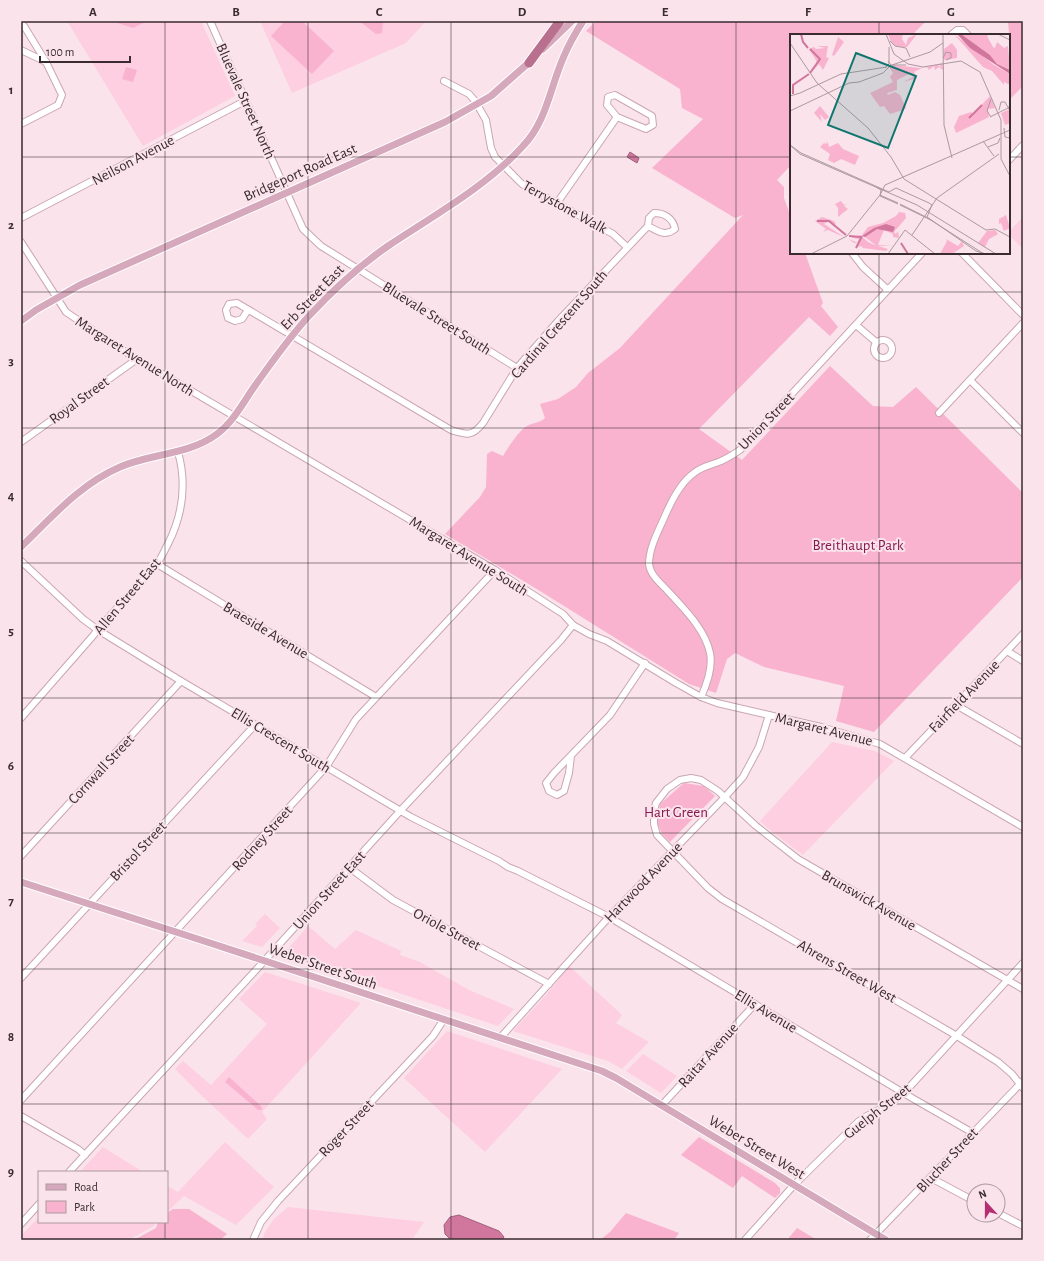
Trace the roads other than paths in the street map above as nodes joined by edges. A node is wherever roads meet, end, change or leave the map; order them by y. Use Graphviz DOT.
graph roads {
  1 [pos="210,21"];
  2 [pos="560,21"];
  3 [pos="572,21"];
  4 [pos="583,21"];
  5 [pos="21,24"];
  6 [pos="952,34"];
  7 [pos="967,34"];
  8 [pos="21,50"];
  9 [pos="46,62"];
  10 [pos="529,63"];
  11 [pos="444,81"];
  12 [pos="245,101"];
  13 [pos="478,105"];
  14 [pos="616,117"];
  15 [pos="21,124"];
  16 [pos="1023,145"];
  17 [pos="1010,159"];
  18 [pos="503,166"];
  19 [pos="286,193"];
  20 [pos="557,203"];
  21 [pos="21,218"];
  22 [pos="648,226"];
  23 [pos="21,242"];
  24 [pos="627,247"];
  25 [pos="853,254"];
  26 [pos="921,254"];
  27 [pos="963,254"];
  28 [pos="357,269"];
  29 [pos="888,290"];
  30 [pos="56,298"];
  31 [pos="248,310"];
  32 [pos="1023,315"];
  33 [pos="21,321"];
  34 [pos="1023,323"];
  35 [pos="856,325"];
  36 [pos="292,335"];
  37 [pos="876,342"];
  38 [pos="137,359"];
  39 [pos="516,368"];
  40 [pos="970,380"];
  41 [pos="939,413"];
  42 [pos="234,416"];
  43 [pos="1023,433"];
  44 [pos="21,442"];
  45 [pos="178,452"];
  46 [pos="21,547"];
  47 [pos="21,561"];
  48 [pos="157,564"];
  49 [pos="495,570"];
  50 [pos="573,625"];
  51 [pos="98,630"];
  52 [pos="1023,634"];
  53 [pos="1007,651"];
  54 [pos="1023,661"];
  55 [pos="645,663"];
  56 [pos="181,681"];
  57 [pos="376,697"];
  58 [pos="701,697"];
  59 [pos="956,705"];
  60 [pos="769,715"];
  61 [pos="21,718"];
  62 [pos="255,725"];
  63 [pos="1023,744"];
  64 [pos="571,756"];
  65 [pos="905,758"];
  66 [pos="326,767"];
  67 [pos="724,798"];
  68 [pos="400,810"];
  69 [pos="1023,828"];
  70 [pos="672,851"];
  71 [pos="21,856"];
  72 [pos="350,868"];
  73 [pos="21,882"];
  74 [pos="558,891"];
  75 [pos="89,904"];
  76 [pos="609,917"];
  77 [pos="175,932"];
  78 [pos="265,960"];
  79 [pos="1023,963"];
  80 [pos="21,978"];
  81 [pos="1008,980"];
  82 [pos="549,984"];
  83 [pos="1023,989"];
  84 [pos="755,1004"];
  85 [pos="444,1019"];
  86 [pos="957,1036"];
  87 [pos="500,1038"];
  88 [pos="616,1078"];
  89 [pos="1022,1085"];
  90 [pos="904,1093"];
  91 [pos="21,1100"];
  92 [pos="662,1106"];
  93 [pos="21,1116"];
  94 [pos="973,1132"];
  95 [pos="85,1155"];
  96 [pos="70,1171"];
  97 [pos="930,1178"];
  98 [pos="794,1184"];
  99 [pos="966,1197"];
  100 [pos="38,1205"];
  101 [pos="1006,1217"];
  102 [pos="22,1222"];
  103 [pos="1023,1226"];
  104 [pos="876,1234"];
  105 [pos="253,1240"];
  106 [pos="745,1240"];
  107 [pos="870,1240"];
  108 [pos="886,1240"];
  1 -- 12 [label="street, Bluevale Street North"];
  2 -- 10 [label="highway"];
  3 -- 10 [label="main road, Bridgeport Road East"];
  4 -- 18 [label="main road, Erb Street East"];
  5 -- 9 [label="street"];
  6 -- 7 [label="street"];
  8 -- 9 [label="street"];
  9 -- 15 [label="street"];
  10 -- 13 [label="main road, Bridgeport Road East"];
  11 -- 13 [label="street"];
  12 -- 19 [label="street, Bluevale Street North"];
  12 -- 21 [label="street, Neilson Avenue"];
  13 -- 18 [label="street, Terrystone Walk"];
  13 -- 19 [label="main road, Bridgeport Road East"];
  14 -- 14 [label="street"];
  14 -- 20 [label="street"];
  16 -- 17 [label="street"];
  18 -- 20 [label="street, Terrystone Walk"];
  18 -- 28 [label="main road, Erb Street East"];
  19 -- 28 [label="street, Bluevale Street North"];
  19 -- 30 [label="main road, Bridgeport Road East"];
  20 -- 24 [label="street, Terrystone Walk"];
  22 -- 22 [label="street, Cardinal Crescent South"];
  22 -- 24 [label="street, Cardinal Crescent South"];
  23 -- 30 [label="street, Margaret Avenue North"];
  24 -- 39 [label="street, Cardinal Crescent South"];
  25 -- 29 [label="street"];
  26 -- 29 [label="street, Union Street"];
  27 -- 32 [label="street"];
  28 -- 36 [label="main road, Erb Street East"];
  28 -- 39 [label="street, Bluevale Street South"];
  29 -- 35 [label="street, Union Street"];
  30 -- 33 [label="main road, Bridgeport Road East"];
  30 -- 38 [label="street, Margaret Avenue North"];
  31 -- 36 [label="street"];
  34 -- 40 [label="street"];
  35 -- 37 [label="street"];
  35 -- 58 [label="street, Union Street"];
  36 -- 39 [label="street, Cardinal Crescent South"];
  36 -- 42 [label="main road, Erb Street East"];
  38 -- 42 [label="street, Margaret Avenue North"];
  38 -- 44 [label="street, Royal Street"];
  40 -- 41 [label="street"];
  40 -- 43 [label="street"];
  42 -- 45 [label="main road, Erb Street East"];
  42 -- 49 [label="street, Margaret Avenue South"];
  45 -- 46 [label="main road, Erb Street East"];
  45 -- 48 [label="street, Allen Street East"];
  47 -- 51 [label="street, Ellis Crescent South"];
  48 -- 51 [label="street, Allen Street East"];
  48 -- 57 [label="street, Braeside Avenue"];
  49 -- 50 [label="street, Margaret Avenue South"];
  49 -- 57 [label="street, Rodney Street"];
  50 -- 55 [label="street, Margaret Avenue South"];
  50 -- 68 [label="street, Union Street East"];
  51 -- 56 [label="street, Ellis Crescent South"];
  51 -- 61 [label="street, Allen Street East"];
  52 -- 53 [label="street, Fairfield Avenue"];
  53 -- 54 [label="street"];
  53 -- 59 [label="street, Fairfield Avenue"];
  55 -- 58 [label="street, Margaret Avenue South"];
  55 -- 64 [label="street"];
  56 -- 62 [label="street, Ellis Crescent South"];
  56 -- 71 [label="street, Cornwall Street"];
  57 -- 66 [label="street, Rodney Street"];
  58 -- 60 [label="street, Margaret Avenue"];
  59 -- 63 [label="street"];
  59 -- 65 [label="street, Fairfield Avenue"];
  60 -- 65 [label="street, Margaret Avenue"];
  60 -- 67 [label="street, Hartwood Avenue"];
  62 -- 66 [label="street, Ellis Crescent South"];
  62 -- 75 [label="street, Bristol Street"];
  64 -- 64 [label="street"];
  65 -- 69 [label="street, Margaret Avenue"];
  66 -- 68 [label="street, Ellis Crescent South"];
  66 -- 77 [label="street, Rodney Street"];
  67 -- 70 [label="street, Hartwood Avenue"];
  67 -- 70 [label="street, Brunswick Avenue"];
  67 -- 81 [label="street, Brunswick Avenue"];
  68 -- 72 [label="street, Union Street East"];
  68 -- 74 [label="street, Ellis Crescent South"];
  70 -- 76 [label="street, Hartwood Avenue"];
  70 -- 86 [label="street, Ahrens Street West"];
  72 -- 78 [label="street, Union Street East"];
  72 -- 82 [label="street, Oriole Street"];
  73 -- 75 [label="main road, Weber Street South"];
  74 -- 76 [label="street, Ellis Avenue"];
  75 -- 77 [label="main road, Weber Street South"];
  75 -- 80 [label="street, Bristol Street"];
  76 -- 82 [label="street, Hartwood Avenue"];
  76 -- 84 [label="street, Ellis Avenue"];
  77 -- 78 [label="main road, Weber Street South"];
  77 -- 91 [label="street, Rodney Street"];
  78 -- 85 [label="main road, Weber Street South"];
  78 -- 95 [label="street, Union Street East"];
  79 -- 81 [label="street, Guelph Street"];
  81 -- 83 [label="street, Brunswick Avenue"];
  81 -- 86 [label="street, Guelph Street"];
  82 -- 87 [label="street, Hartwood Avenue"];
  84 -- 90 [label="street, Ellis Avenue"];
  84 -- 92 [label="street, Raitar Avenue"];
  85 -- 87 [label="main road, Weber Street South"];
  85 -- 105 [label="street, Roger Street"];
  86 -- 89 [label="street, Ahrens Street West"];
  86 -- 90 [label="street, Guelph Street"];
  87 -- 88 [label="main road, Weber Street South"];
  88 -- 92 [label="main road, Weber Street West"];
  89 -- 94 [label="street, Blucher Street"];
  90 -- 94 [label="street, Ellis Avenue"];
  90 -- 98 [label="street, Guelph Street"];
  92 -- 98 [label="main road, Weber Street West"];
  93 -- 95 [label="street"];
  94 -- 97 [label="street, Blucher Street"];
  95 -- 96 [label="street, Union Street East"];
  97 -- 99 [label="street"];
  97 -- 104 [label="street, Blucher Street"];
  98 -- 104 [label="main road, Weber Street West"];
  98 -- 106 [label="street, Guelph Street"];
  100 -- 102 [label="street"];
  101 -- 103 [label="street"];
  104 -- 107 [label="street, Blucher Street"];
  104 -- 108 [label="main road, Weber Street West"];
}
